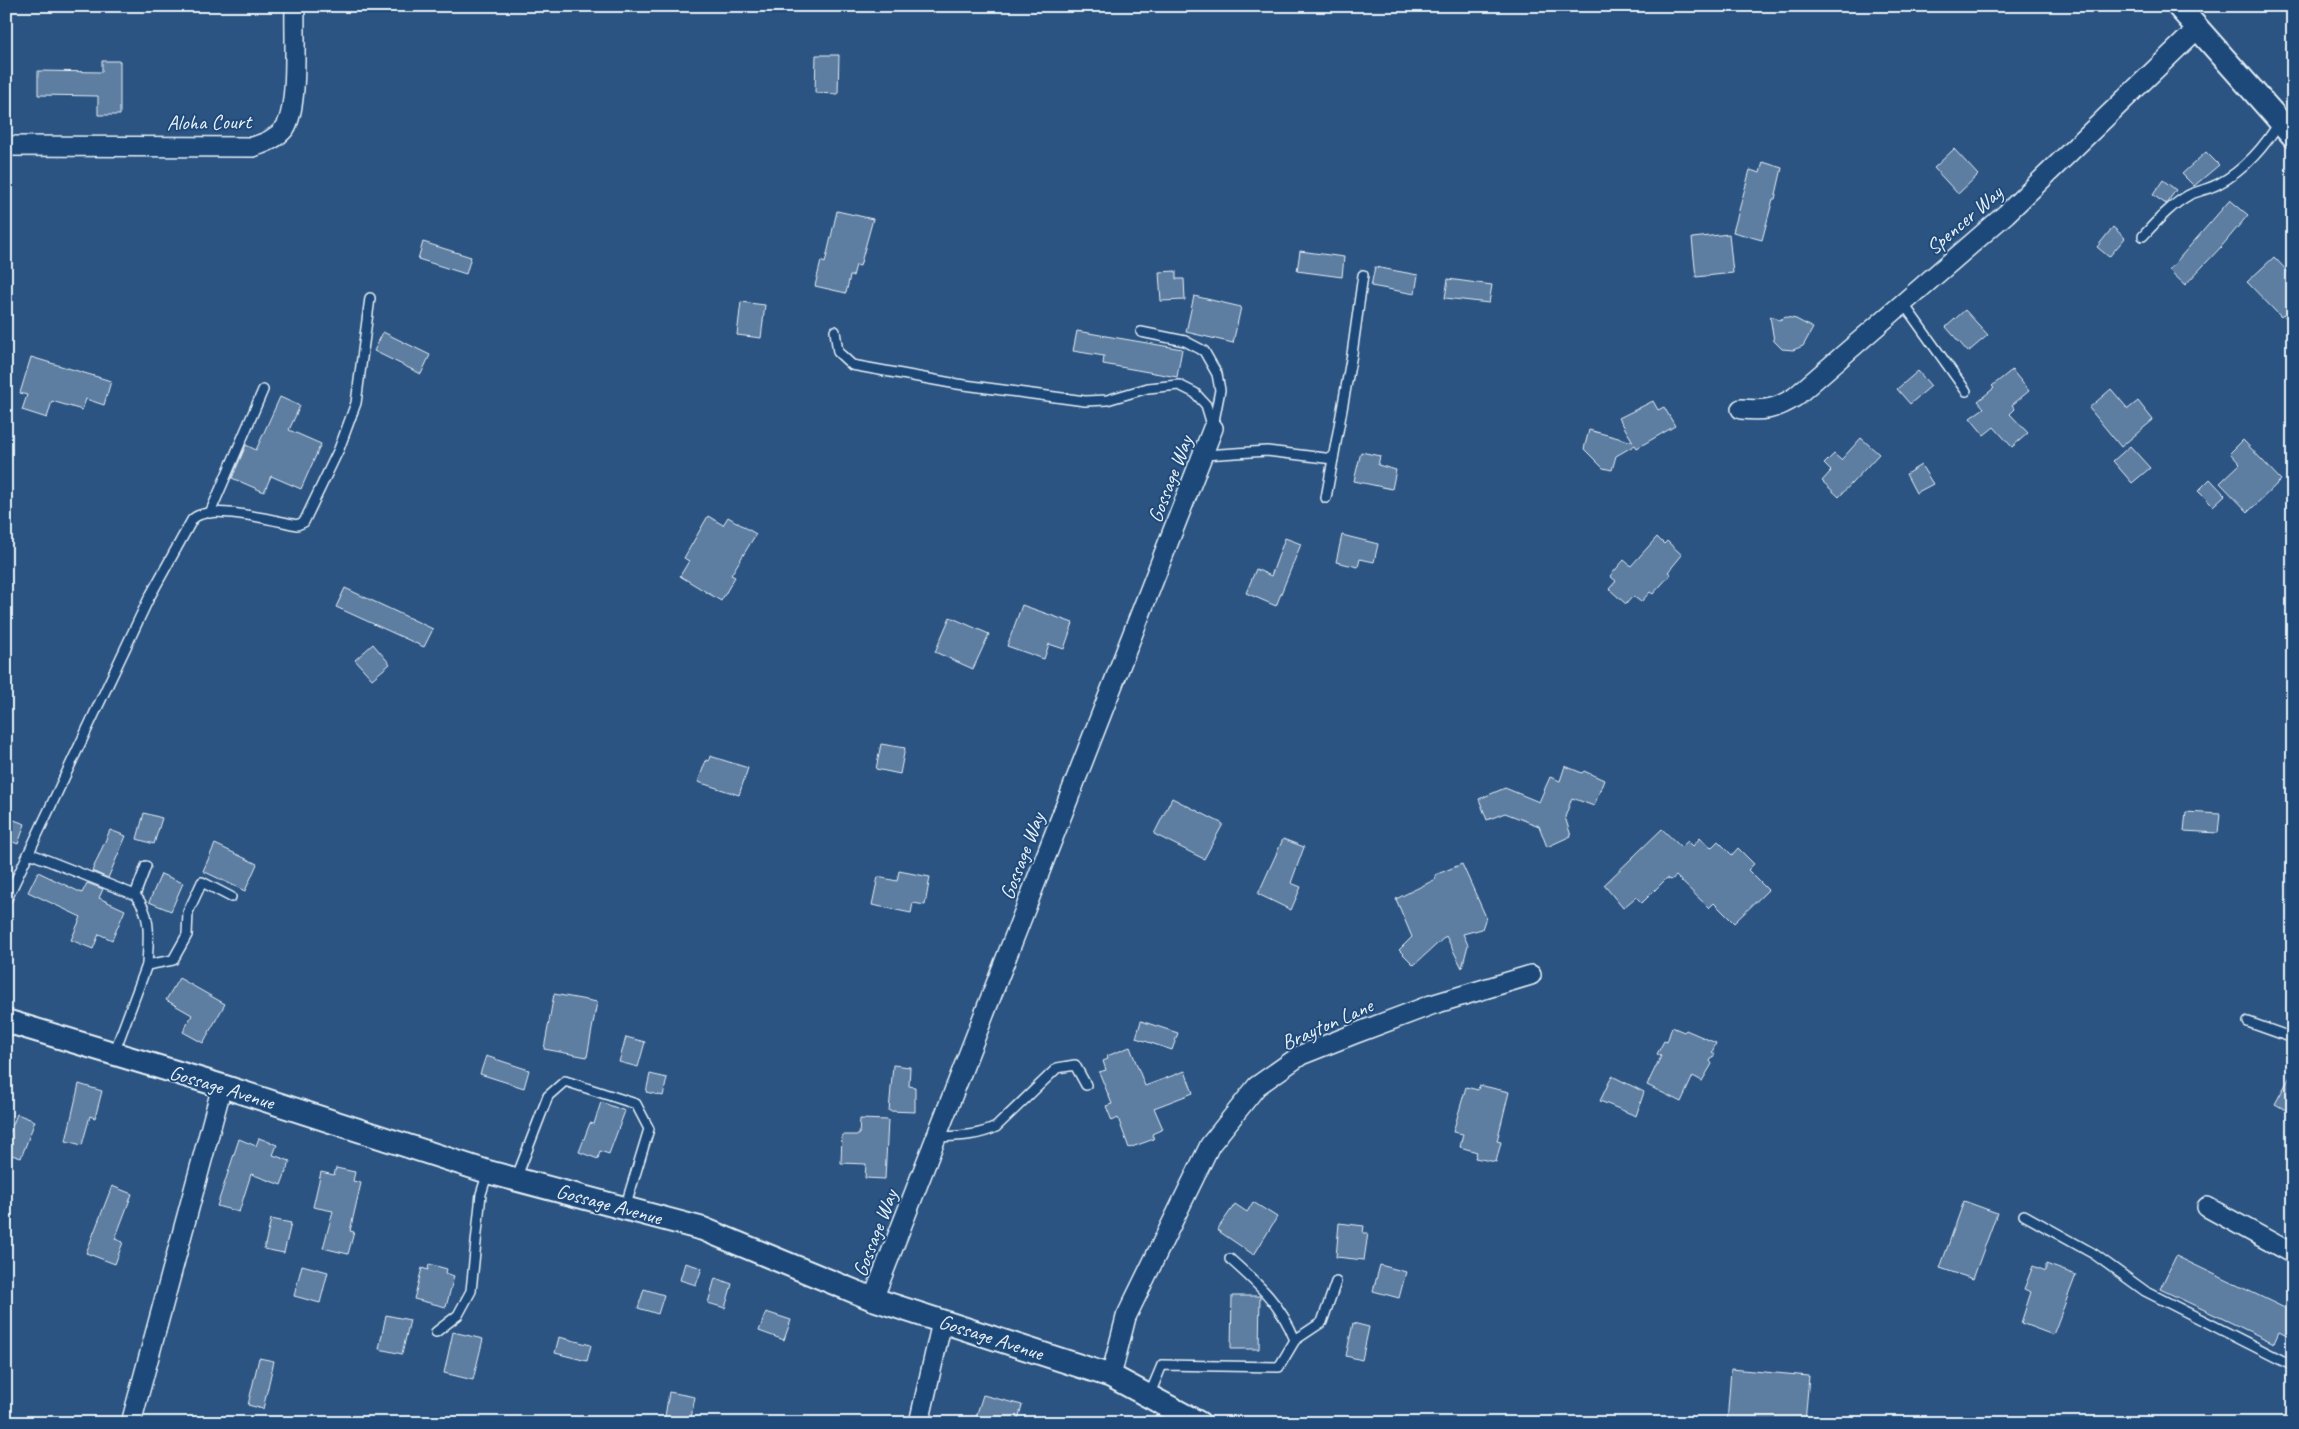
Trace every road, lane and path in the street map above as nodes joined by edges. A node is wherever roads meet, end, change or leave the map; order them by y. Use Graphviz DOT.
graph roads {
  1 [pos="294,6"];
  2 [pos="2178,6"];
  3 [pos="2197,28"];
  4 [pos="2286,128"];
  5 [pos="6,146"];
  6 [pos="2143,236"];
  7 [pos="1363,275"];
  8 [pos="370,298"];
  9 [pos="1903,303"];
  10 [pos="835,331"];
  11 [pos="1141,332"];
  12 [pos="263,390"];
  13 [pos="1966,391"];
  14 [pos="1740,408"];
  15 [pos="1213,428"];
  16 [pos="1204,454"];
  17 [pos="1333,459"];
  18 [pos="1326,498"];
  19 [pos="210,513"];
  20 [pos="29,853"];
  21 [pos="146,866"];
  22 [pos="135,895"];
  23 [pos="231,897"];
  24 [pos="6,901"];
  25 [pos="147,965"];
  26 [pos="1531,975"];
  27 [pos="6,1021"];
  28 [pos="2248,1022"];
  29 [pos="2293,1038"];
  30 [pos="114,1054"];
  31 [pos="1086,1085"];
  32 [pos="222,1086"];
  33 [pos="937,1137"];
  34 [pos="488,1172"];
  35 [pos="516,1179"];
  36 [pos="2207,1207"];
  37 [pos="625,1208"];
  38 [pos="2024,1216"];
  39 [pos="2293,1254"];
  40 [pos="1230,1259"];
  41 [pos="1336,1282"];
  42 [pos="873,1299"];
  43 [pos="942,1322"];
  44 [pos="436,1332"];
  45 [pos="1295,1340"];
  46 [pos="2293,1366"];
  47 [pos="1111,1376"];
  48 [pos="1149,1396"];
  49 [pos="131,1423"];
  50 [pos="918,1423"];
  51 [pos="1199,1423"];
  1 -- 5 [label="street, Aloha Court"];
  2 -- 3 [label="street"];
  3 -- 4 [label="street"];
  3 -- 9 [label="street, Spencer Way"];
  4 -- 6 [label="lane"];
  7 -- 17 [label="lane"];
  8 -- 19 [label="lane"];
  9 -- 13 [label="lane"];
  9 -- 14 [label="street, Spencer Way"];
  10 -- 15 [label="lane"];
  11 -- 15 [label="lane"];
  12 -- 19 [label="lane"];
  15 -- 16 [label="street, Gossage Way"];
  16 -- 17 [label="lane"];
  16 -- 33 [label="street, Gossage Way"];
  17 -- 18 [label="lane"];
  19 -- 20 [label="lane"];
  20 -- 22 [label="lane"];
  20 -- 24 [label="lane"];
  21 -- 22 [label="lane"];
  22 -- 25 [label="lane"];
  23 -- 25 [label="lane"];
  25 -- 30 [label="lane"];
  26 -- 47 [label="street, Brayton Lane"];
  27 -- 30 [label="street, Gossage Avenue"];
  28 -- 29 [label="lane"];
  30 -- 32 [label="street, Gossage Avenue"];
  31 -- 33 [label="lane"];
  32 -- 34 [label="street, Gossage Avenue"];
  32 -- 49 [label="street"];
  33 -- 42 [label="street, Gossage Way"];
  34 -- 35 [label="street, Gossage Avenue"];
  34 -- 44 [label="lane"];
  35 -- 37 [label="street, Gossage Avenue"];
  35 -- 37 [label="lane"];
  36 -- 39 [label="street"];
  37 -- 42 [label="street, Gossage Avenue"];
  38 -- 46 [label="lane"];
  40 -- 45 [label="lane"];
  41 -- 45 [label="lane"];
  42 -- 43 [label="street, Gossage Avenue"];
  43 -- 47 [label="street, Gossage Avenue"];
  43 -- 50 [label="street"];
  45 -- 48 [label="lane"];
  47 -- 48 [label="street, Gossage Avenue"];
  48 -- 51 [label="street, Gossage Avenue"];
}
